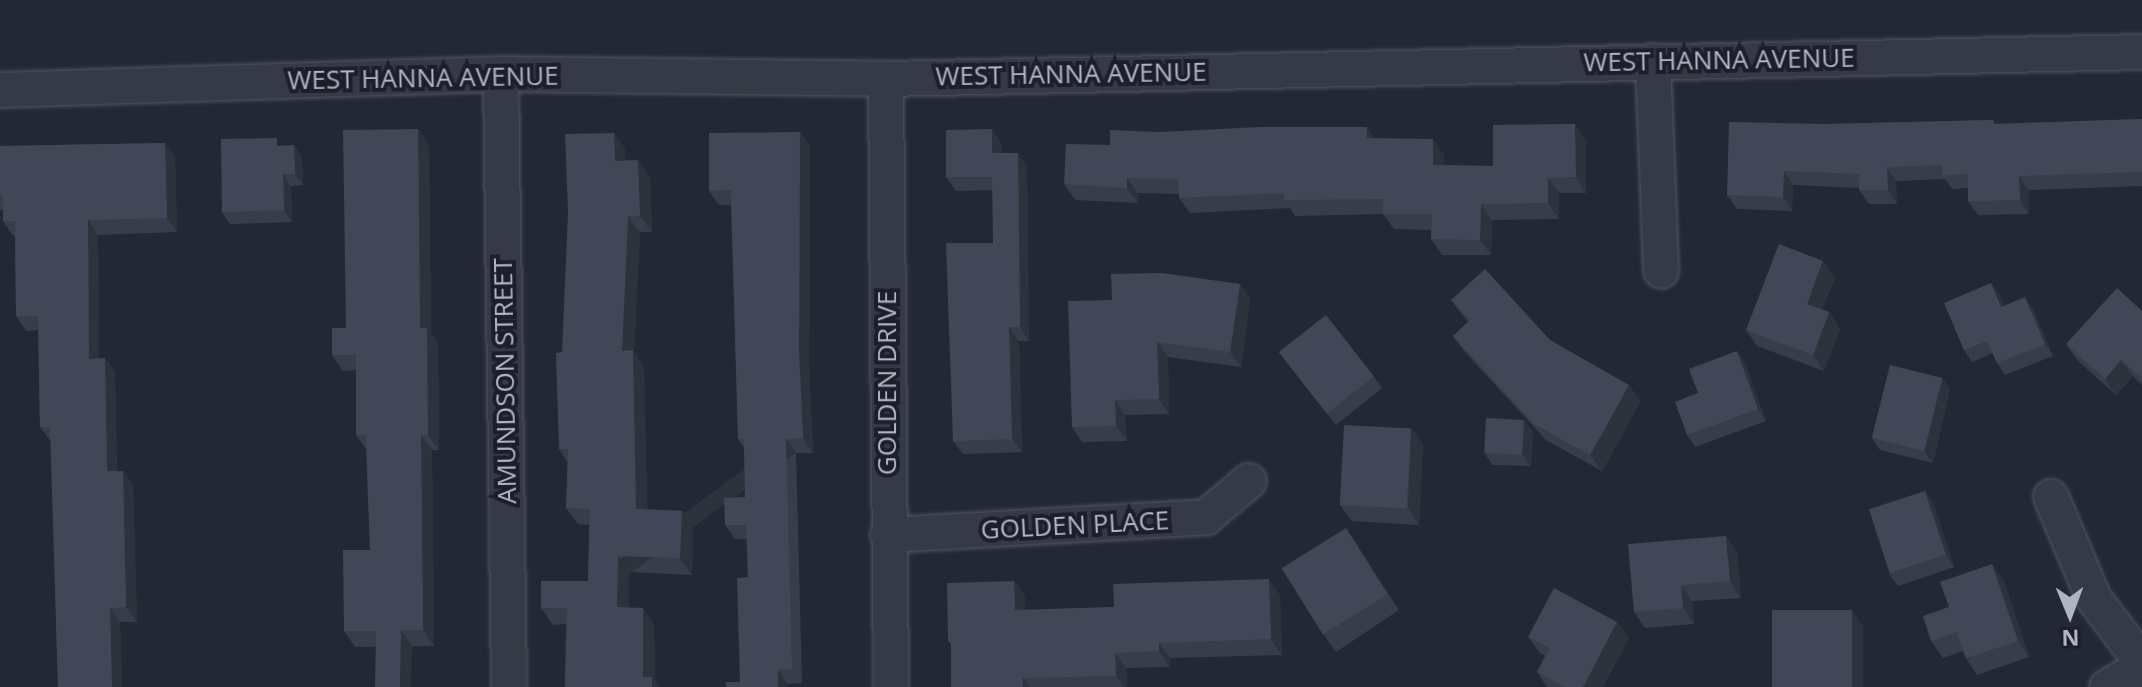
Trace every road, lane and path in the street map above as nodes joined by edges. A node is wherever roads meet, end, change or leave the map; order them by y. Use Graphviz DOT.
graph roads {
  1 [pos="2142,52"];
  2 [pos="1653,61"];
  3 [pos="501,74"];
  4 [pos="886,79"];
  5 [pos="0,90"];
  6 [pos="1661,271"];
  7 [pos="1249,481"];
  8 [pos="2051,497"];
  9 [pos="888,535"];
  10 [pos="2142,664"];
  11 [pos="509,687"];
  12 [pos="891,687"];
  13 [pos="2107,687"];
  1 -- 2 [label="street, WEST HANNA AVENUE"];
  2 -- 4 [label="street, WEST HANNA AVENUE"];
  2 -- 6 [label="street"];
  3 -- 4 [label="street, WEST HANNA AVENUE"];
  3 -- 5 [label="street, WEST HANNA AVENUE"];
  3 -- 11 [label="street, AMUNDSON STREET"];
  4 -- 9 [label="street, GOLDEN DRIVE"];
  7 -- 9 [label="street, GOLDEN PLACE"];
  8 -- 10 [label="street"];
  9 -- 12 [label="street, GOLDEN DRIVE"];
  10 -- 13 [label="street"];
}
